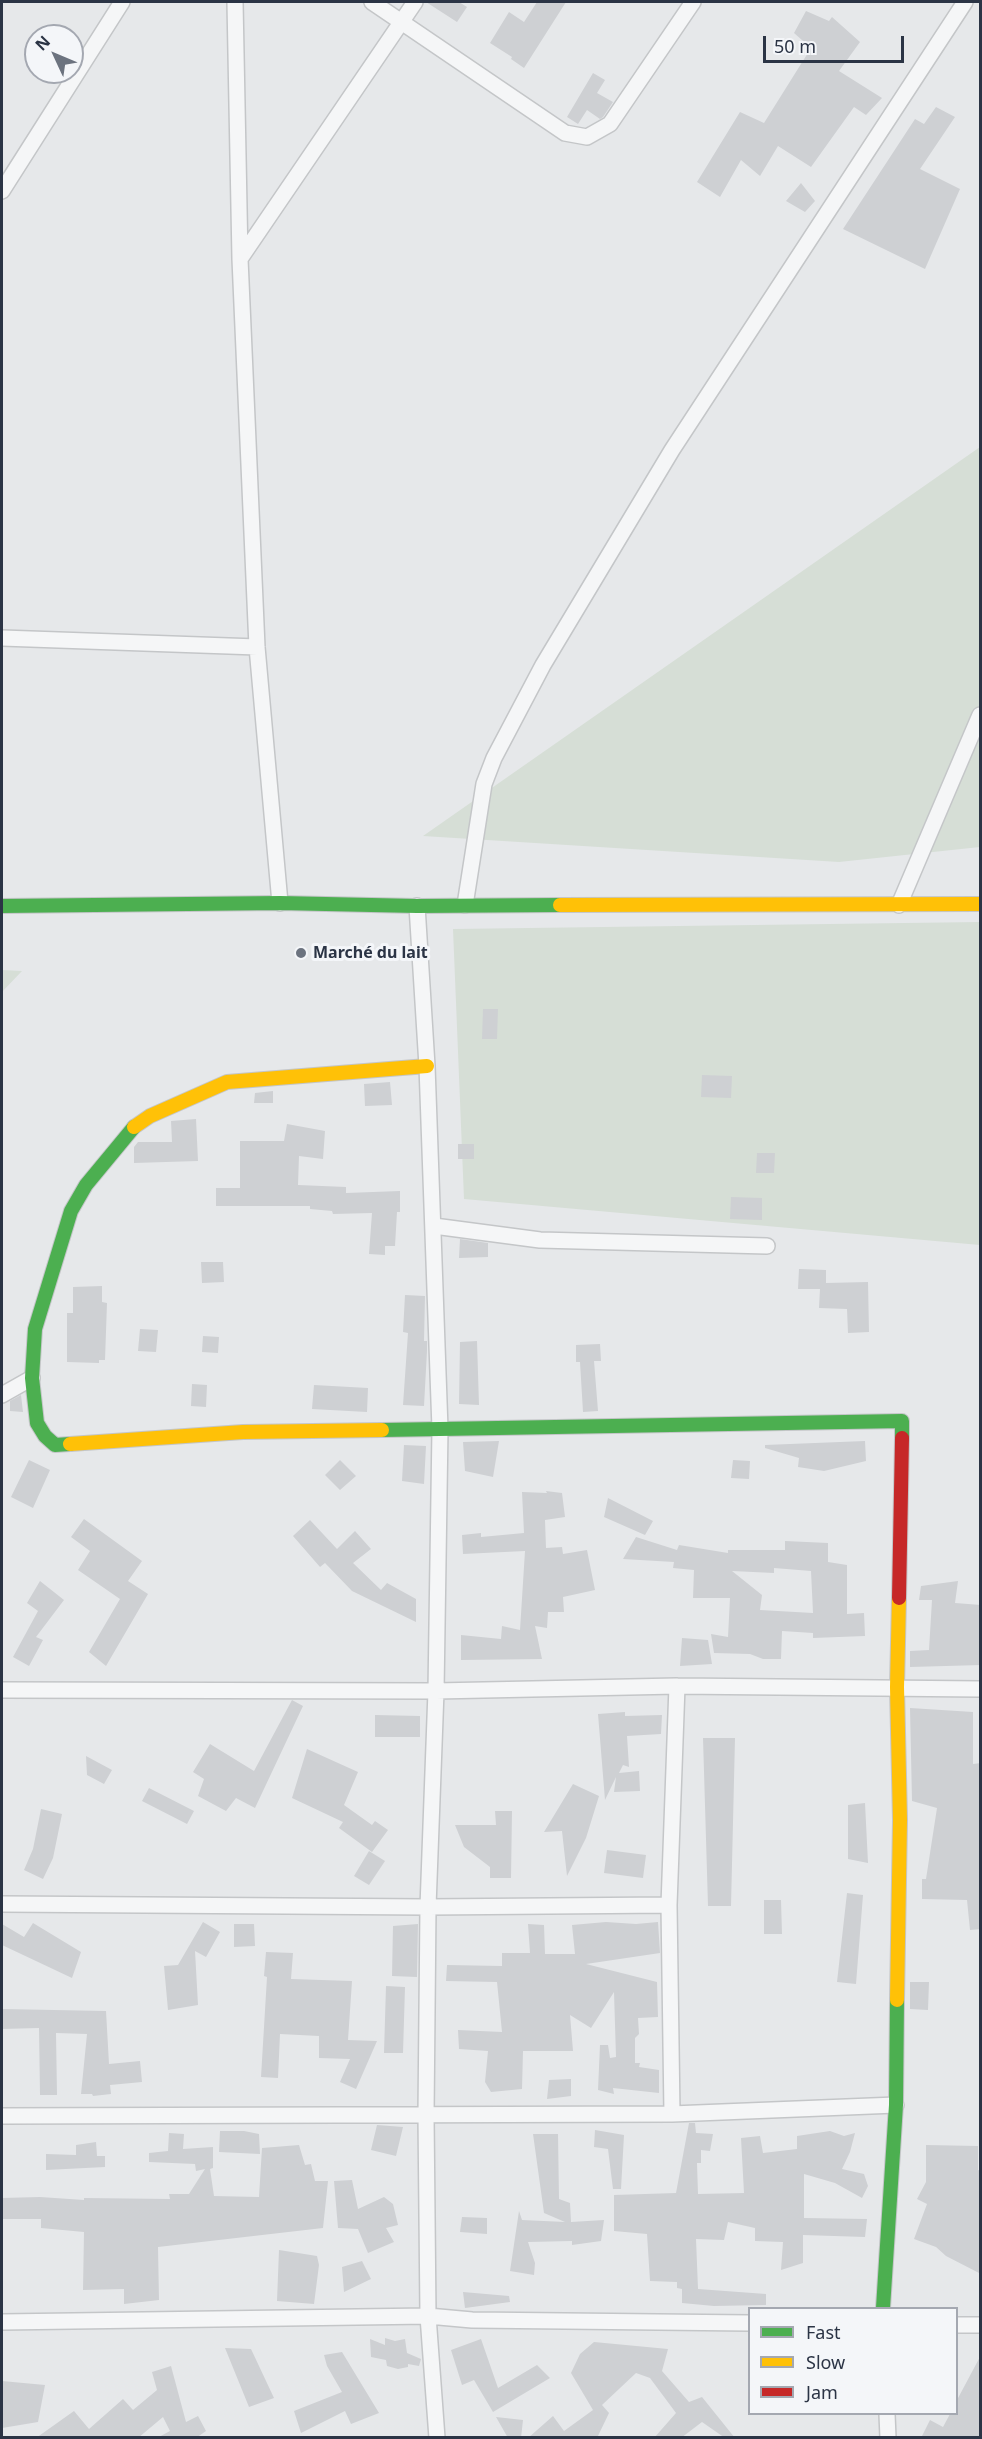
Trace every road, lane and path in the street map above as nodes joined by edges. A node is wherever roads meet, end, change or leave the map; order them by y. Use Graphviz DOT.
graph roads {
  1 [pos="122,2"];
  2 [pos="236,2"];
  3 [pos="372,2"];
  4 [pos="415,2"];
  5 [pos="693,2"];
  6 [pos="965,2"];
  7 [pos="402,21"];
  8 [pos="2,191"];
  9 [pos="240,259"];
  10 [pos="2,638"];
  11 [pos="257,647"];
  12 [pos="981,715"];
  13 [pos="280,903"];
  14 [pos="981,904"];
  15 [pos="465,905"];
  16 [pos="899,905"];
  17 [pos="2,906"];
  18 [pos="417,906"];
  19 [pos="428,1066"];
  20 [pos="434,1226"];
  21 [pos="767,1246"];
  22 [pos="32,1378"];
  23 [pos="2,1395"];
  24 [pos="440,1429"];
  25 [pos="677,1686"];
  26 [pos="897,1687"];
  27 [pos="981,1689"];
  28 [pos="2,1690"];
  29 [pos="436,1691"];
  30 [pos="2,1904"];
  31 [pos="669,1905"];
  32 [pos="428,1907"];
  33 [pos="896,2105"];
  34 [pos="426,2115"];
  35 [pos="672,2115"];
  36 [pos="2,2116"];
  37 [pos="883,2307"];
  38 [pos="428,2316"];
  39 [pos="2,2322"];
  40 [pos="748,2323"];
  41 [pos="958,2325"];
  42 [pos="981,2325"];
  43 [pos="887,2415"];
  44 [pos="437,2438"];
  45 [pos="888,2438"];
  1 -- 8 [label="street"];
  2 -- 9 [label="street"];
  3 -- 7 [label="street"];
  4 -- 7 [label="street"];
  5 -- 7 [label="street"];
  6 -- 15 [label="street"];
  7 -- 9 [label="street"];
  9 -- 11 [label="street"];
  10 -- 11 [label="street"];
  11 -- 13 [label="street"];
  12 -- 16 [label="street"];
  13 -- 17 [label="main road"];
  13 -- 18 [label="main road"];
  14 -- 16 [label="main road"];
  15 -- 16 [label="main road"];
  15 -- 18 [label="main road"];
  18 -- 19 [label="street"];
  19 -- 20 [label="street"];
  19 -- 22 [label="main road"];
  20 -- 21 [label="street"];
  20 -- 24 [label="street"];
  22 -- 23 [label="street"];
  22 -- 24 [label="main road"];
  24 -- 26 [label="main road"];
  24 -- 29 [label="street"];
  25 -- 26 [label="street"];
  25 -- 29 [label="street"];
  25 -- 31 [label="street"];
  26 -- 27 [label="street"];
  26 -- 33 [label="main road"];
  28 -- 29 [label="street"];
  29 -- 32 [label="street"];
  30 -- 32 [label="street"];
  31 -- 32 [label="street"];
  31 -- 35 [label="street"];
  32 -- 34 [label="street"];
  33 -- 35 [label="street"];
  33 -- 37 [label="main road"];
  34 -- 35 [label="street"];
  34 -- 36 [label="street"];
  34 -- 38 [label="street"];
  38 -- 39 [label="street"];
  38 -- 40 [label="street"];
  38 -- 44 [label="street"];
  41 -- 42 [label="street"];
  43 -- 45 [label="street"];
}
